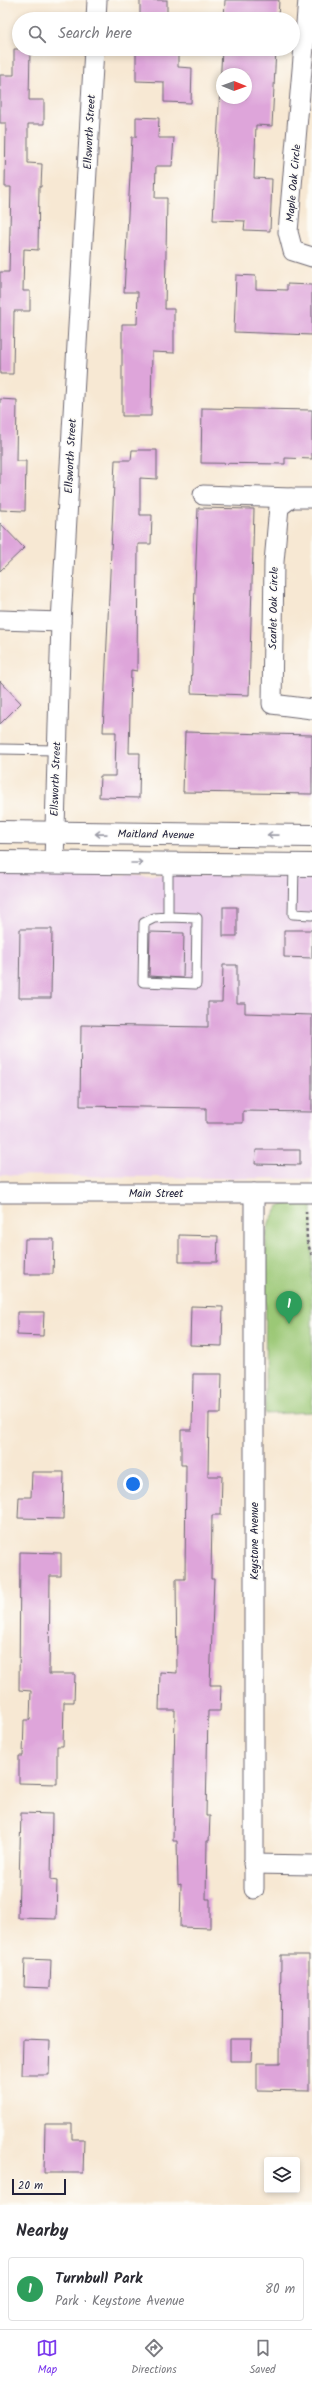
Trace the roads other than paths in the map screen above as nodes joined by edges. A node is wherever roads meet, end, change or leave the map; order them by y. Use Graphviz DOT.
graph roads {
  1 [pos="97,0"];
  2 [pos="308,0"];
  3 [pos="96,12"];
  4 [pos="94,56"];
  5 [pos="312,257"];
  6 [pos="203,495"];
  7 [pos="291,498"];
  8 [pos="312,498"];
  9 [pos="0,620"];
  10 [pos="60,622"];
  11 [pos="312,709"];
  12 [pos="0,749"];
  13 [pos="56,750"];
  14 [pos="0,832"];
  15 [pos="54,833"];
  16 [pos="312,836"];
  17 [pos="0,862"];
  18 [pos="54,862"];
  19 [pos="168,863"];
  20 [pos="303,864"];
  21 [pos="312,914"];
  22 [pos="168,917"];
  23 [pos="0,1193"];
  24 [pos="254,1193"];
  25 [pos="309,1193"];
  26 [pos="253,1864"];
  27 [pos="312,1864"];
  28 [pos="254,1889"];
  1 -- 3 [label="street"];
  2 -- 5 [label="street, Maple Oak Circle"];
  4 -- 10 [label="street, Ellsworth Street"];
  6 -- 7 [label="street"];
  7 -- 8 [label="street"];
  7 -- 11 [label="street, Scarlet Oak Circle"];
  9 -- 10 [label="street"];
  10 -- 13 [label="street, Ellsworth Street"];
  12 -- 13 [label="lane"];
  13 -- 15 [label="street, Ellsworth Street"];
  14 -- 15 [label="main road, Maitland Avenue"];
  16 -- 15 [label="main road, Maitland Avenue, one-way"];
  15 -- 18 [label="street, Ellsworth Street"];
  17 -- 18 [label="main road"];
  18 -- 19 [label="main road, one-way"];
  19 -- 20 [label="main road"];
  19 -- 22 [label="lane"];
  20 -- 21 [label="lane"];
  22 -- 22 [label="lane"];
  23 -- 24 [label="street, Main Street"];
  24 -- 25 [label="street, Main Street"];
  24 -- 26 [label="street, Keystone Avenue"];
  26 -- 27 [label="street"];
  26 -- 28 [label="street, Keystone Avenue"];
}
